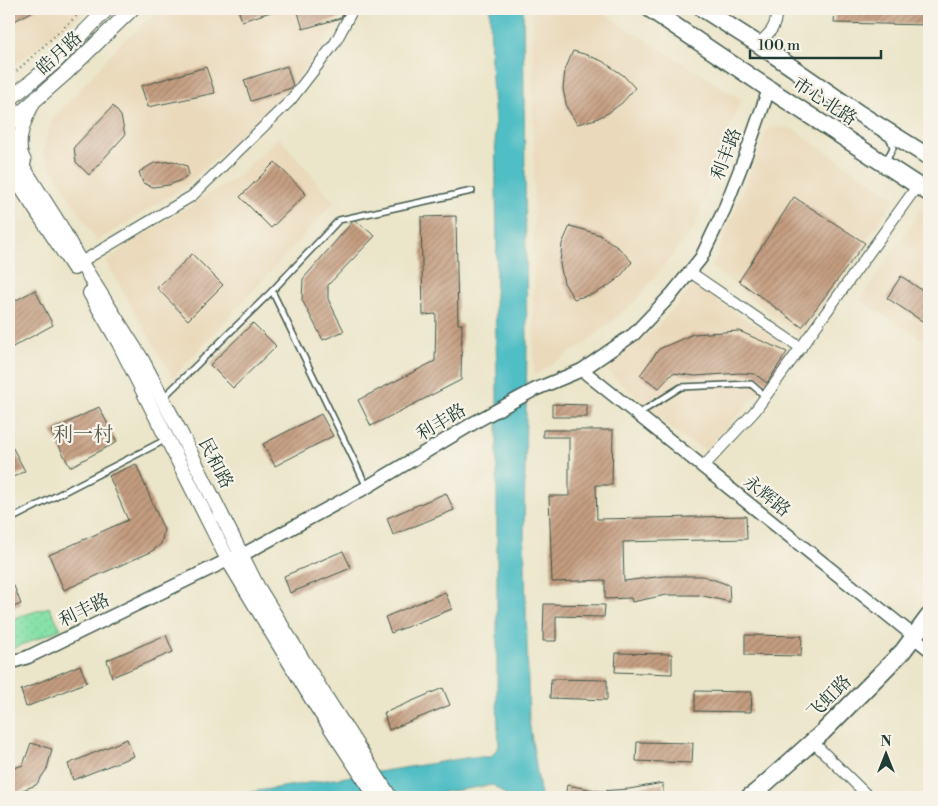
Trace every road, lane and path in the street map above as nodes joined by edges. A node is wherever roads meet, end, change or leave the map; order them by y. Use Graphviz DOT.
graph roads {
  1 [pos="84,9"];
  2 [pos="106,9"];
  3 [pos="132,9"];
  4 [pos="353,9"];
  5 [pos="650,9"];
  6 [pos="703,9"];
  7 [pos="776,9"];
  8 [pos="758,44"];
  9 [pos="41,74"];
  10 [pos="9,77"];
  11 [pos="9,86"];
  12 [pos="769,89"];
  13 [pos="9,100"];
  14 [pos="33,102"];
  15 [pos="9,122"];
  16 [pos="887,131"];
  17 [pos="9,145"];
  18 [pos="874,157"];
  19 [pos="929,157"];
  20 [pos="11,174"];
  21 [pos="33,182"];
  22 [pos="924,189"];
  23 [pos="472,191"];
  24 [pos="81,262"];
  25 [pos="690,272"];
  26 [pos="272,291"];
  27 [pos="801,348"];
  28 [pos="582,370"];
  29 [pos="766,397"];
  30 [pos="162,398"];
  31 [pos="637,414"];
  32 [pos="168,439"];
  33 [pos="703,467"];
  34 [pos="367,487"];
  35 [pos="9,520"];
  36 [pos="242,555"];
  37 [pos="228,560"];
  38 [pos="929,616"];
  39 [pos="923,639"];
  40 [pos="9,663"];
  41 [pos="818,746"];
  42 [pos="376,797"];
  43 [pos="390,797"];
  44 [pos="749,797"];
  45 [pos="762,797"];
  46 [pos="869,797"];
  1 -- 10 [label="path"];
  2 -- 9 [label="main road, 皓月路"];
  3 -- 14 [label="main road, 皓月路"];
  4 -- 24 [label="street"];
  5 -- 12 [label="main road, 市心北路"];
  6 -- 8 [label="main road, 市心北路"];
  7 -- 8 [label="street"];
  8 -- 16 [label="main road, 市心北路"];
  9 -- 11 [label="main road"];
  9 -- 13 [label="main road, 皓月路"];
  12 -- 18 [label="main road, 市心北路"];
  12 -- 25 [label="street, 利丰路"];
  14 -- 15 [label="main road, 皓月路"];
  14 -- 21 [label="main road"];
  16 -- 18 [label="lane"];
  16 -- 19 [label="main road, 市心北路"];
  17 -- 21 [label="main road, 民和路"];
  18 -- 22 [label="main road, 市心北路"];
  20 -- 32 [label="main road, 民和路"];
  21 -- 24 [label="main road, 民和路"];
  22 -- 27 [label="street"];
  23 -- 26 [label="lane"];
  24 -- 30 [label="main road, 民和路"];
  25 -- 27 [label="street"];
  25 -- 28 [label="street, 利丰路"];
  26 -- 30 [label="lane"];
  26 -- 34 [label="lane"];
  27 -- 29 [label="street"];
  28 -- 31 [label="street, 永辉路"];
  28 -- 34 [label="street, 利丰路"];
  29 -- 31 [label="lane"];
  29 -- 33 [label="street"];
  30 -- 36 [label="main road, 民和路"];
  31 -- 33 [label="street, 永辉路"];
  32 -- 35 [label="lane"];
  32 -- 37 [label="main road, 民和路"];
  33 -- 39 [label="street, 永辉路"];
  34 -- 36 [label="street, 利丰路"];
  36 -- 37 [label="street, 利丰路"];
  36 -- 43 [label="main road, 民和路"];
  37 -- 40 [label="street, 利丰路"];
  37 -- 42 [label="main road, 民和路"];
  38 -- 39 [label="main road, 飞虹路"];
  39 -- 41 [label="main road, 飞虹路"];
  39 -- 44 [label="main road, 飞虹路"];
  41 -- 45 [label="main road, 飞虹路"];
  41 -- 46 [label="street"];
}
